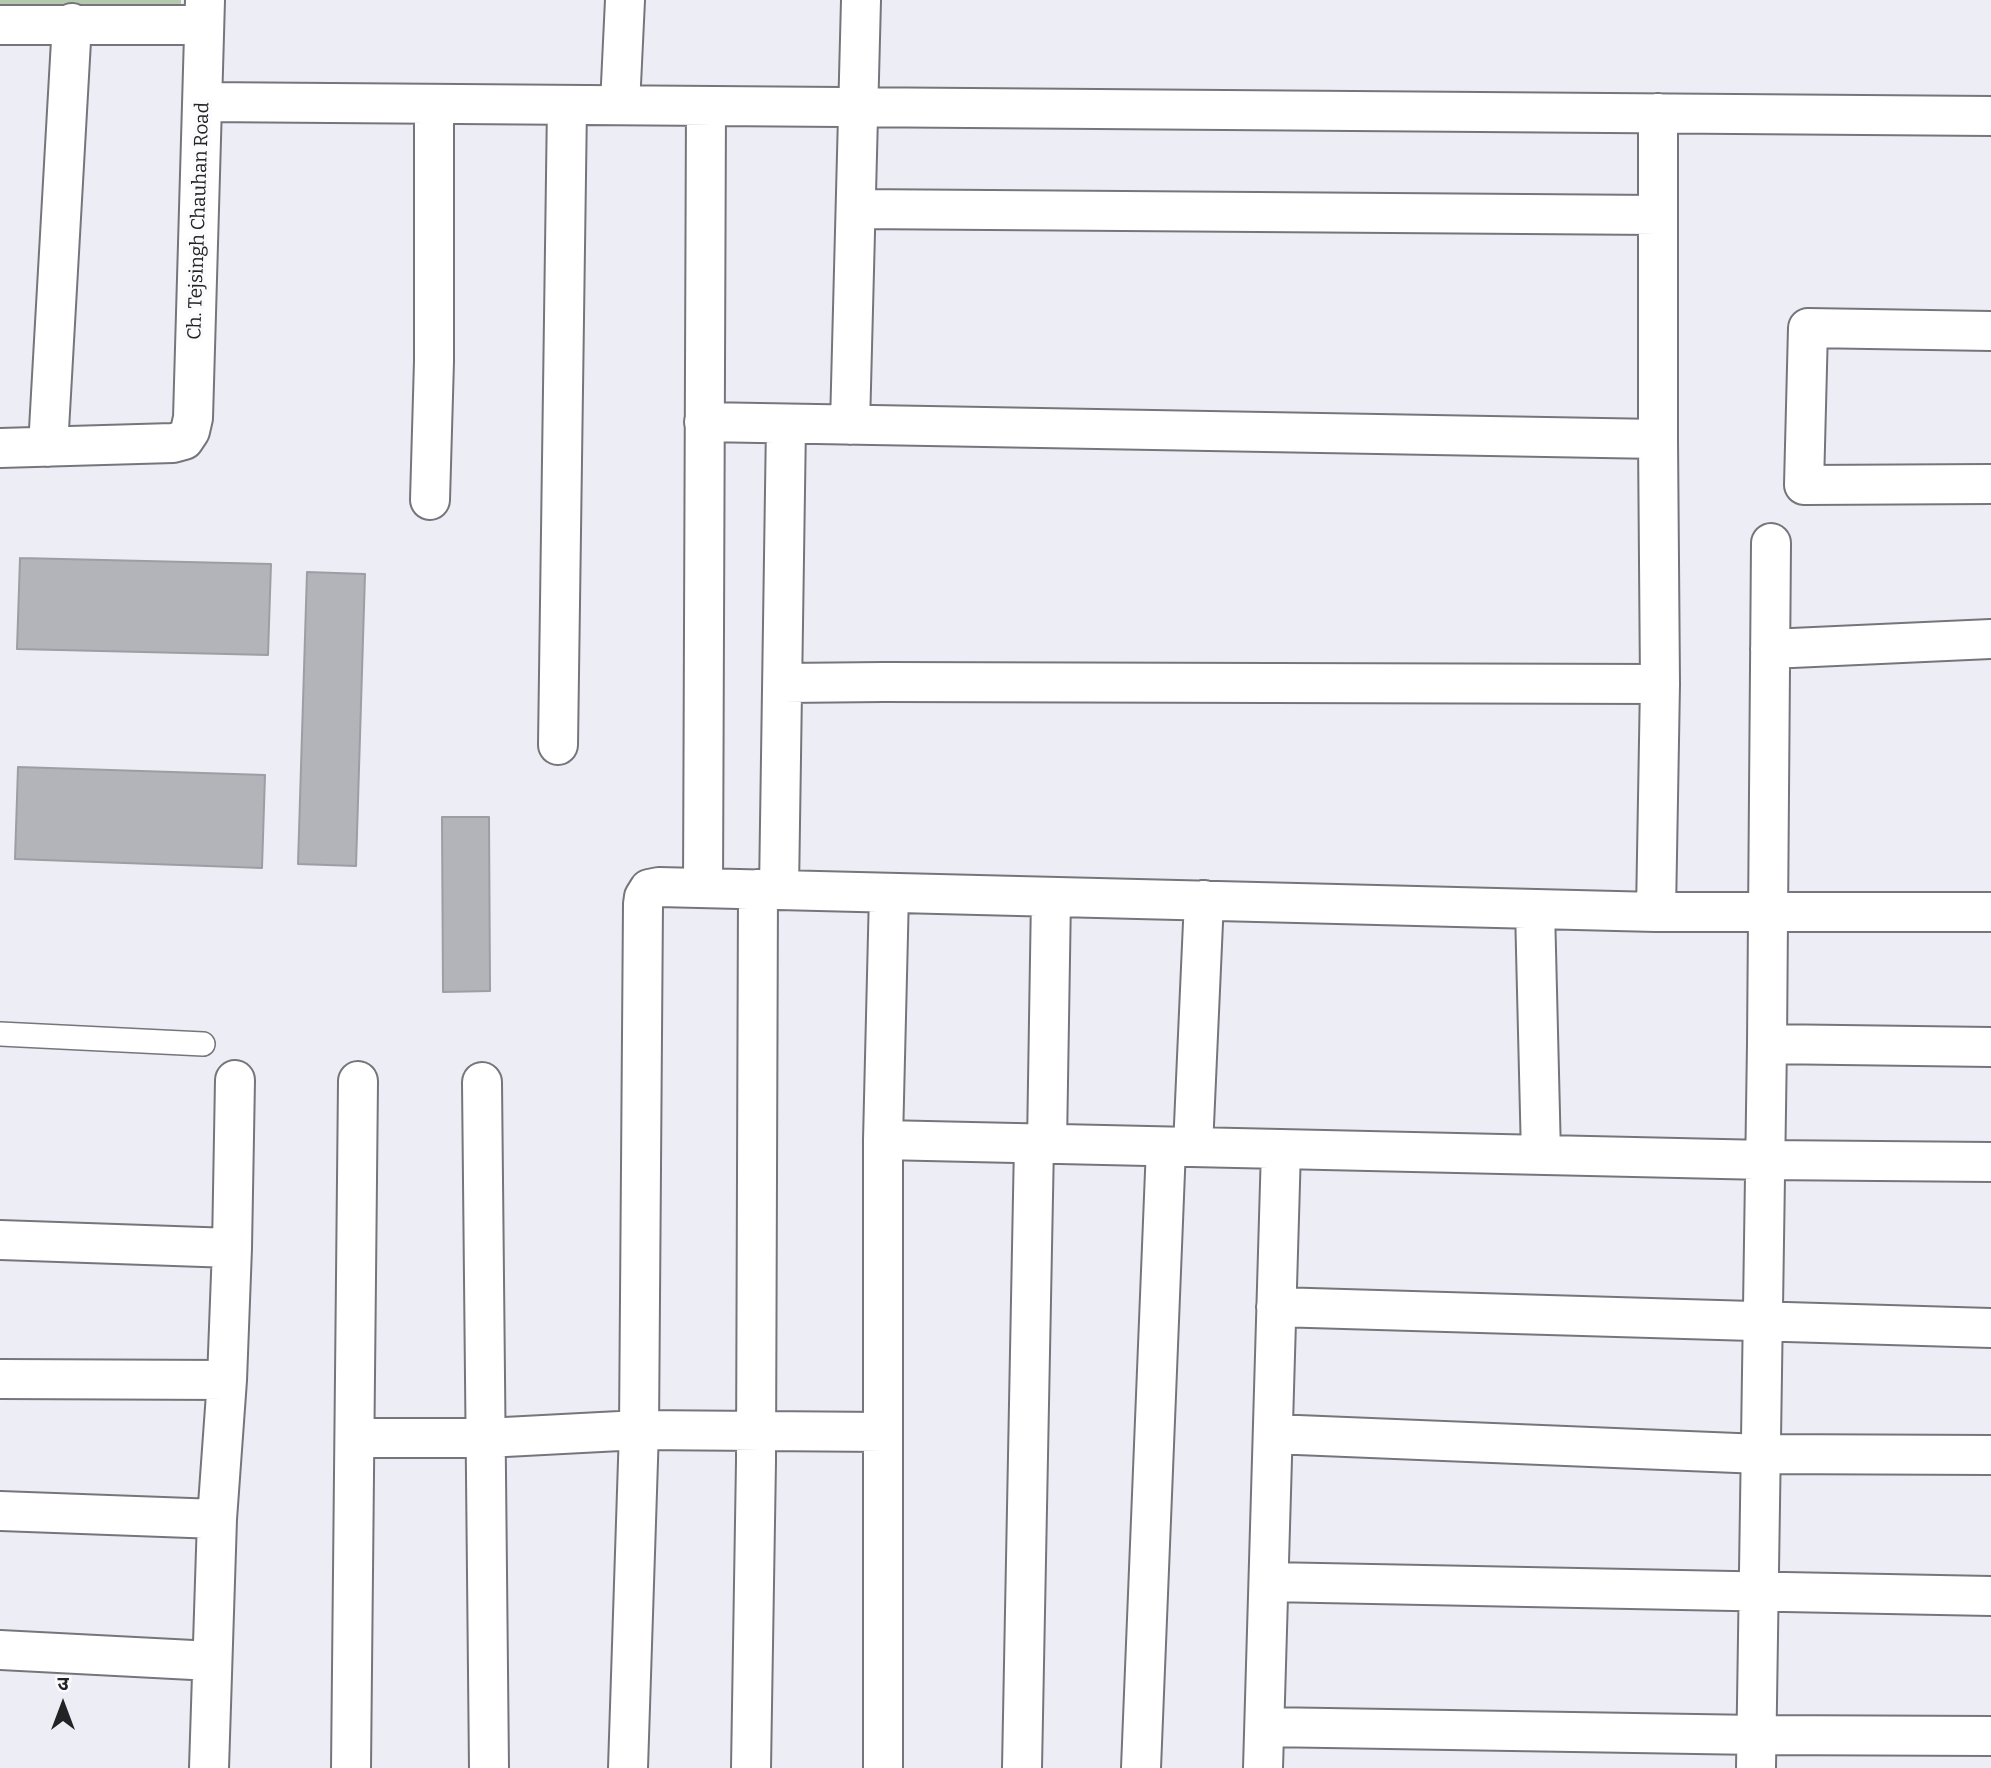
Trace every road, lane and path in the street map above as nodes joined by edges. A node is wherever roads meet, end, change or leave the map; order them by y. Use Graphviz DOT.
graph roads {
  1 [pos="625,0"];
  2 [pos="861,0"];
  3 [pos="205,12"];
  4 [pos="72,23"];
  5 [pos="0,25"];
  6 [pos="203,102"];
  7 [pos="434,104"];
  8 [pos="567,105"];
  9 [pos="620,105"];
  10 [pos="706,106"];
  11 [pos="858,107"];
  12 [pos="1658,113"];
  13 [pos="1991,116"];
  14 [pos="856,209"];
  15 [pos="1658,215"];
  16 [pos="1991,331"];
  17 [pos="704,422"];
  18 [pos="786,424"];
  19 [pos="850,425"];
  20 [pos="1658,439"];
  21 [pos="48,447"];
  22 [pos="0,448"];
  23 [pos="1991,484"];
  24 [pos="430,500"];
  25 [pos="1771,543"];
  26 [pos="1991,639"];
  27 [pos="1770,649"];
  28 [pos="783,683"];
  29 [pos="1660,684"];
  30 [pos="558,745"];
  31 [pos="703,888"];
  32 [pos="769,889"];
  33 [pos="889,893"];
  34 [pos="1051,897"];
  35 [pos="1204,900"];
  36 [pos="1535,909"];
  37 [pos="1656,912"];
  38 [pos="1991,912"];
  39 [pos="1769,914"];
  40 [pos="0,1034"];
  41 [pos="203,1044"];
  42 [pos="1768,1044"];
  43 [pos="1991,1047"];
  44 [pos="235,1080"];
  45 [pos="358,1081"];
  46 [pos="482,1082"];
  47 [pos="883,1140"];
  48 [pos="1041,1143"];
  49 [pos="1180,1147"];
  50 [pos="1281,1149"];
  51 [pos="1541,1155"];
  52 [pos="1766,1160"];
  53 [pos="1991,1162"];
  54 [pos="0,1240"];
  55 [pos="233,1248"];
  56 [pos="1276,1307"];
  57 [pos="1763,1322"];
  58 [pos="1991,1328"];
  59 [pos="0,1379"];
  60 [pos="227,1380"];
  61 [pos="639,1430"];
  62 [pos="756,1432"];
  63 [pos="883,1432"];
  64 [pos="1273,1434"];
  65 [pos="355,1438"];
  66 [pos="486,1438"];
  67 [pos="1761,1454"];
  68 [pos="1991,1455"];
  69 [pos="0,1511"];
  70 [pos="217,1519"];
  71 [pos="1269,1582"];
  72 [pos="1759,1592"];
  73 [pos="1991,1596"];
  74 [pos="0,1650"];
  75 [pos="212,1661"];
  76 [pos="1266,1727"];
  77 [pos="1991,1737"];
  78 [pos="1757,1752"];
  79 [pos="209,1768"];
  80 [pos="351,1768"];
  81 [pos="489,1768"];
  82 [pos="628,1768"];
  83 [pos="751,1768"];
  84 [pos="883,1768"];
  85 [pos="1022,1768"];
  86 [pos="1141,1768"];
  87 [pos="1263,1768"];
  1 -- 9 [label="street"];
  2 -- 11 [label="street"];
  3 -- 4 [label="street"];
  3 -- 6 [label="street, Ch. Tejsingh Chauhan Road"];
  4 -- 5 [label="street"];
  4 -- 21 [label="street"];
  6 -- 7 [label="street"];
  6 -- 21 [label="street, Ch. Tejsingh Chauhan Road"];
  7 -- 8 [label="street"];
  7 -- 24 [label="street"];
  8 -- 9 [label="street"];
  8 -- 30 [label="street"];
  9 -- 10 [label="street"];
  10 -- 11 [label="street"];
  10 -- 17 [label="street"];
  11 -- 12 [label="street"];
  11 -- 14 [label="street"];
  12 -- 13 [label="street"];
  12 -- 15 [label="street"];
  14 -- 15 [label="street"];
  14 -- 19 [label="street"];
  15 -- 20 [label="street"];
  16 -- 23 [label="street"];
  17 -- 18 [label="street"];
  17 -- 31 [label="street"];
  18 -- 19 [label="street"];
  18 -- 28 [label="street"];
  19 -- 20 [label="street"];
  20 -- 29 [label="street"];
  21 -- 22 [label="street"];
  25 -- 27 [label="street"];
  26 -- 27 [label="street"];
  27 -- 39 [label="street"];
  28 -- 29 [label="street"];
  28 -- 32 [label="street"];
  29 -- 37 [label="street"];
  31 -- 32 [label="street"];
  31 -- 61 [label="street"];
  32 -- 33 [label="street"];
  32 -- 62 [label="street"];
  33 -- 34 [label="street"];
  33 -- 47 [label="street"];
  34 -- 35 [label="street"];
  34 -- 48 [label="street"];
  35 -- 36 [label="street"];
  35 -- 49 [label="street"];
  36 -- 37 [label="street"];
  36 -- 51 [label="street"];
  37 -- 39 [label="street"];
  38 -- 39 [label="street"];
  39 -- 42 [label="street"];
  40 -- 41 [label="lane"];
  42 -- 43 [label="street"];
  42 -- 52 [label="street"];
  44 -- 55 [label="street"];
  45 -- 65 [label="street"];
  46 -- 66 [label="street"];
  47 -- 48 [label="street"];
  47 -- 63 [label="street"];
  48 -- 49 [label="street"];
  48 -- 85 [label="street"];
  49 -- 50 [label="street"];
  49 -- 86 [label="street"];
  50 -- 51 [label="street"];
  50 -- 56 [label="street"];
  51 -- 52 [label="street"];
  52 -- 53 [label="street"];
  52 -- 57 [label="street"];
  54 -- 55 [label="street"];
  55 -- 60 [label="street"];
  56 -- 57 [label="street"];
  56 -- 64 [label="street"];
  57 -- 58 [label="street"];
  57 -- 67 [label="street"];
  59 -- 60 [label="street"];
  60 -- 70 [label="street"];
  61 -- 62 [label="street"];
  61 -- 66 [label="street"];
  61 -- 82 [label="street"];
  62 -- 63 [label="street"];
  62 -- 83 [label="street"];
  63 -- 84 [label="street"];
  64 -- 67 [label="street"];
  64 -- 71 [label="street"];
  65 -- 66 [label="street"];
  65 -- 80 [label="street"];
  66 -- 81 [label="street"];
  67 -- 68 [label="street"];
  67 -- 72 [label="street"];
  69 -- 70 [label="street"];
  70 -- 75 [label="street"];
  71 -- 72 [label="street"];
  71 -- 76 [label="street"];
  72 -- 73 [label="street"];
  72 -- 78 [label="street"];
  74 -- 75 [label="street"];
  75 -- 79 [label="street"];
  76 -- 78 [label="street"];
  76 -- 87 [label="street"];
  77 -- 78 [label="street"];
}
